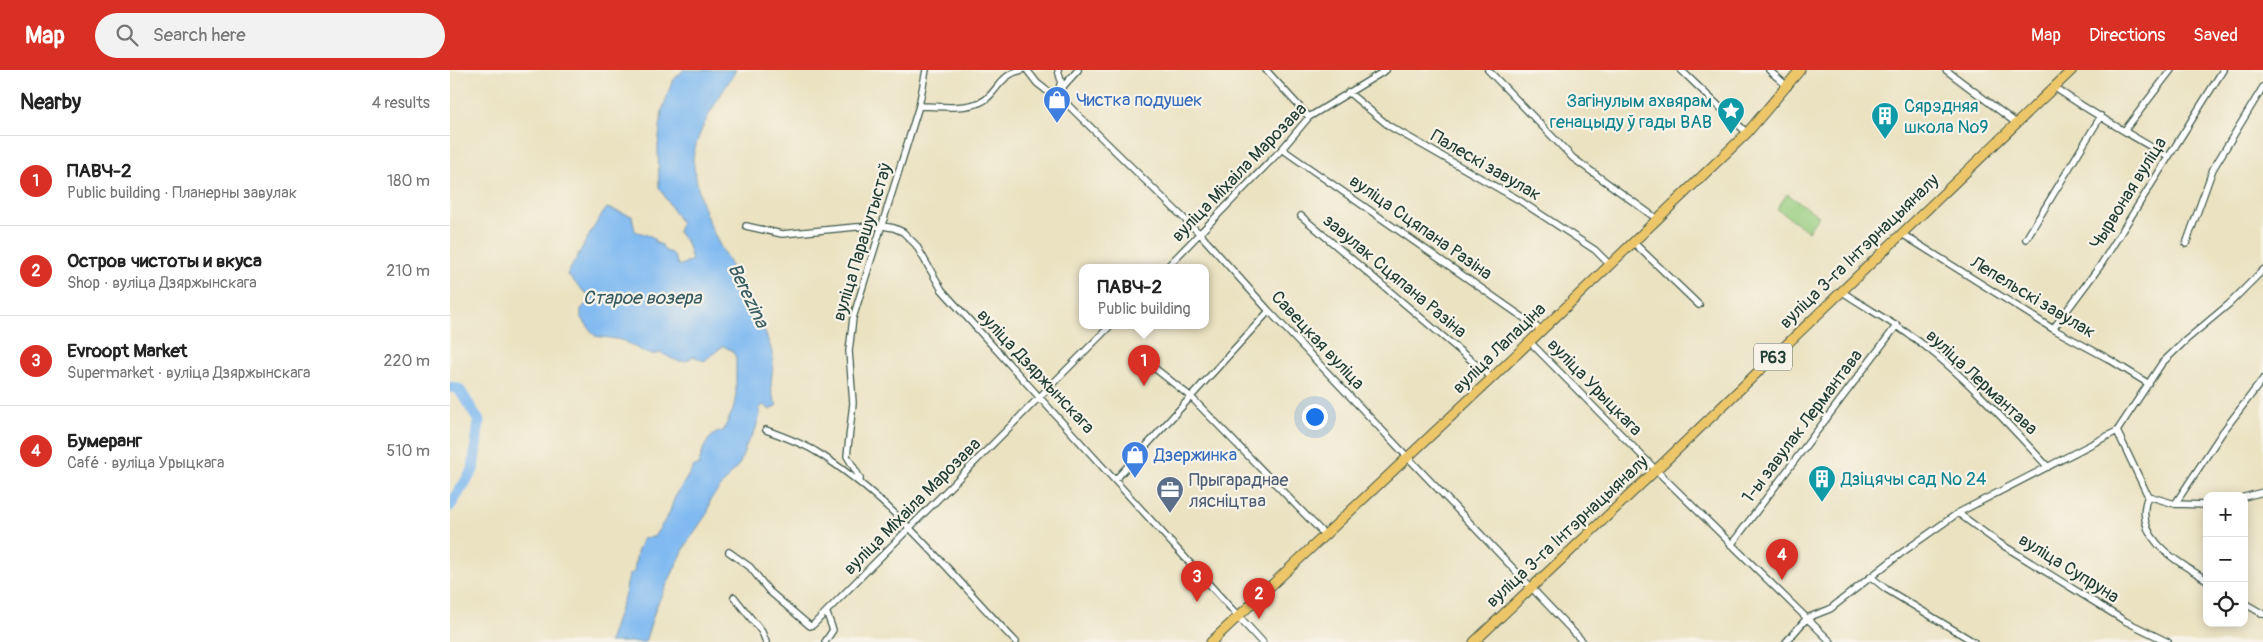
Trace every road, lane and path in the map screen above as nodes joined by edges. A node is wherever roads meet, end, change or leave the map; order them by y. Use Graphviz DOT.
graph roads {
  1 [pos="926,70"];
  2 [pos="1022,70"];
  3 [pos="1027,70"];
  4 [pos="1058,70"];
  5 [pos="1078,70"];
  6 [pos="1266,70"];
  7 [pos="1386,70"];
  8 [pos="1488,70"];
  9 [pos="1681,70"];
  10 [pos="1769,70"];
  11 [pos="1800,70"];
  12 [pos="1946,70"];
  13 [pos="2072,70"];
  14 [pos="2170,70"];
  15 [pos="2223,70"];
  16 [pos="1788,87"];
  17 [pos="2263,87"];
  18 [pos="2054,88"];
  19 [pos="1059,91"];
  20 [pos="1348,92"];
  21 [pos="919,106"];
  22 [pos="2101,116"];
  23 [pos="1310,117"];
  24 [pos="2016,123"];
  25 [pos="2125,130"];
  26 [pos="1747,133"];
  27 [pos="1282,149"];
  28 [pos="2168,157"];
  29 [pos="1301,216"];
  30 [pos="1657,219"];
  31 [pos="746,226"];
  32 [pos="883,226"];
  33 [pos="1200,234"];
  34 [pos="1902,234"];
  35 [pos="2026,238"];
  36 [pos="1633,242"];
  37 [pos="2186,244"];
  38 [pos="1170,264"];
  39 [pos="1610,264"];
  40 [pos="2263,270"];
  41 [pos="1841,292"];
  42 [pos="1699,305"];
  43 [pos="1270,311"];
  44 [pos="1897,325"];
  45 [pos="1107,329"];
  46 [pos="2053,329"];
  47 [pos="1542,330"];
  48 [pos="1530,342"];
  49 [pos="1152,366"];
  50 [pos="1492,378"];
  51 [pos="2263,379"];
  52 [pos="2149,384"];
  53 [pos="1040,397"];
  54 [pos="1191,397"];
  55 [pos="766,430"];
  56 [pos="2117,431"];
  57 [pos="1408,457"];
  58 [pos="2048,467"];
  59 [pos="1656,470"];
  60 [pos="1116,479"];
  61 [pos="860,482"];
  62 [pos="2263,492"];
  63 [pos="2148,496"];
  64 [pos="2248,496"];
  65 [pos="2175,504"];
  66 [pos="2203,505"];
  67 [pos="1958,513"];
  68 [pos="910,530"];
  69 [pos="1324,534"];
  70 [pos="1731,545"];
  71 [pos="729,552"];
  72 [pos="1871,577"];
  73 [pos="2203,578"];
  74 [pos="1531,587"];
  75 [pos="734,598"];
  76 [pos="2248,605"];
  77 [pos="826,614"];
  78 [pos="2263,614"];
  79 [pos="1238,616"];
  80 [pos="1806,618"];
  81 [pos="766,642"];
  82 [pos="825,642"];
  83 [pos="1016,642"];
  84 [pos="1211,642"];
  85 [pos="1262,642"];
  86 [pos="1474,642"];
  87 [pos="1583,642"];
  88 [pos="1786,642"];
  89 [pos="1831,642"];
  90 [pos="1974,642"];
  91 [pos="2168,642"];
  1 -- 21 [label="street, вуліца Парашутыстаў"];
  2 -- 21 [label="street"];
  3 -- 19 [label="street"];
  4 -- 19 [label="street"];
  5 -- 19 [label="street"];
  6 -- 23 [label="street"];
  7 -- 20 [label="street, вуліца Міхаіла Марозава"];
  8 -- 30 [label="street"];
  9 -- 26 [label="street"];
  10 -- 16 [label="street"];
  11 -- 16 [label="main road, вуліца Лапаціна"];
  12 -- 24 [label="street"];
  13 -- 18 [label="main road, вуліца 3-га Інтэрнацыяналу / Р63"];
  14 -- 25 [label="street"];
  15 -- 28 [label="street, Чырвоная вуліца"];
  16 -- 26 [label="main road, вуліца Лапаціна"];
  17 -- 37 [label="street"];
  18 -- 22 [label="street"];
  18 -- 24 [label="main road, вуліца 3-га Інтэрнацыяналу / Р63"];
  19 -- 33 [label="street, Савецкая вуліца"];
  20 -- 23 [label="street, вуліца Міхаіла Марозава"];
  20 -- 39 [label="street, Палескі завулак"];
  21 -- 32 [label="street, вуліца Парашутыстаў"];
  22 -- 25 [label="street"];
  22 -- 35 [label="street"];
  23 -- 27 [label="street, вуліца Міхаіла Марозава"];
  24 -- 34 [label="main road, вуліца 3-га Інтэрнацыяналу / Р63"];
  25 -- 28 [label="street"];
  26 -- 30 [label="main road, вуліца Лапаціна"];
  27 -- 33 [label="street, вуліца Міхаіла Марозава"];
  27 -- 47 [label="street, вуліца Сцяпана Разіна"];
  28 -- 46 [label="street, Чырвоная вуліца"];
  29 -- 50 [label="street, завулак Сцяпана Разіна"];
  30 -- 36 [label="main road, вуліца Лапаціна"];
  31 -- 32 [label="street, вуліца Дзяржынскага"];
  32 -- 53 [label="street, вуліца Дзяржынскага"];
  32 -- 61 [label="street, вуліца Парашутыстаў"];
  33 -- 38 [label="street, вуліца Міхаіла Марозава"];
  33 -- 43 [label="street, Савецкая вуліца"];
  34 -- 41 [label="main road, вуліца 3-га Інтэрнацыяналу / Р63"];
  34 -- 46 [label="street, Лепельскі завулак"];
  36 -- 39 [label="main road, вуліца Лапаціна"];
  36 -- 42 [label="street"];
  39 -- 47 [label="main road, вуліца Лапаціна"];
  40 -- 52 [label="street"];
  41 -- 44 [label="street, вуліца Лермантава"];
  41 -- 59 [label="main road, вуліца 3-га Інтэрнацыяналу / Р63"];
  43 -- 54 [label="street"];
  43 -- 57 [label="street, Савецкая вуліца"];
  44 -- 58 [label="street, вуліца Лермантава"];
  44 -- 70 [label="street, 1-ы завулак Лермантава"];
  45 -- 53 [label="street, вуліца Міхаіла Марозава"];
  46 -- 52 [label="street, Лепельскі завулак"];
  47 -- 48 [label="main road, вуліца Лапаціна"];
  48 -- 50 [label="main road, вуліца Лапаціна"];
  48 -- 59 [label="street, вуліца Урыцкага"];
  49 -- 54 [label="street"];
  50 -- 57 [label="main road, вуліца Лапаціна"];
  51 -- 65 [label="street"];
  52 -- 56 [label="street"];
  53 -- 60 [label="street, вуліца Дзяржынскага"];
  53 -- 68 [label="street, вуліца Міхаіла Марозава"];
  54 -- 60 [label="street"];
  54 -- 69 [label="street"];
  55 -- 61 [label="street"];
  56 -- 58 [label="street"];
  56 -- 63 [label="street"];
  57 -- 69 [label="main road, вуліца Лапаціна"];
  57 -- 74 [label="street, Савецкая вуліца"];
  58 -- 67 [label="street"];
  59 -- 70 [label="street, вуліца Урыцкага"];
  59 -- 74 [label="main road, вуліца 3-га Інтэрнацыяналу / Р63"];
  60 -- 79 [label="street, вуліца Дзяржынскага"];
  61 -- 68 [label="street"];
  62 -- 64 [label="street"];
  63 -- 65 [label="street"];
  63 -- 73 [label="street"];
  65 -- 66 [label="street"];
  67 -- 72 [label="street"];
  67 -- 91 [label="street, вуліца Супруна"];
  68 -- 77 [label="street, вуліца Міхаіла Марозава"];
  68 -- 83 [label="street"];
  69 -- 79 [label="main road, вуліца Лапаціна"];
  70 -- 80 [label="street, вуліца Урыцкага"];
  71 -- 77 [label="street, вуліца Міхаіла Марозава"];
  72 -- 80 [label="street"];
  72 -- 90 [label="street"];
  74 -- 86 [label="main road, вуліца 3-га Інтэрнацыяналу / Р63"];
  74 -- 87 [label="street, Савецкая вуліца"];
  75 -- 81 [label="street"];
  76 -- 78 [label="street"];
  77 -- 82 [label="street"];
  79 -- 84 [label="main road, вуліца Лапаціна"];
  79 -- 85 [label="street, вуліца Дзяржынскага"];
  80 -- 88 [label="street"];
  80 -- 89 [label="street, вуліца Урыцкага"];
}
